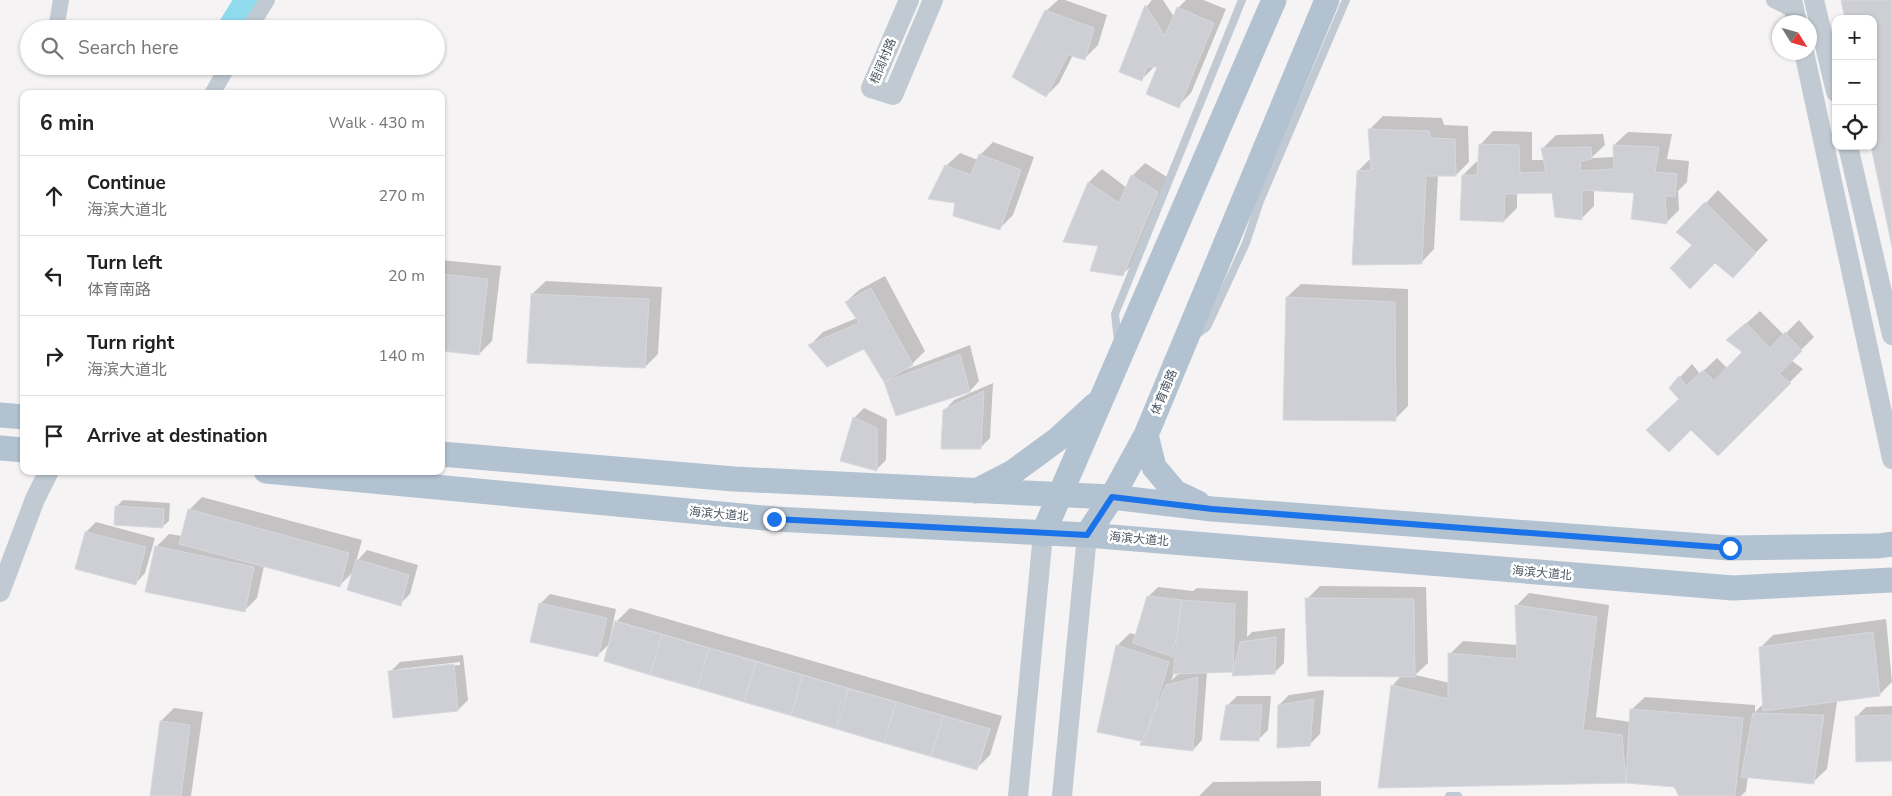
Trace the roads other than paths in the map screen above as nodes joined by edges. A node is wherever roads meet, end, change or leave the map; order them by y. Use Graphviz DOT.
graph roads {
  1 [pos="61,0"];
  2 [pos="267,0"];
  3 [pos="909,0"];
  4 [pos="933,0"];
  5 [pos="1242,0"];
  6 [pos="1274,0"];
  7 [pos="1327,0"];
  8 [pos="1346,0"];
  9 [pos="1774,0"];
  10 [pos="1814,0"];
  11 [pos="1795,11"];
  12 [pos="58,20"];
  13 [pos="255,20"];
  14 [pos="1806,60"];
  15 [pos="223,75"];
  16 [pos="1832,75"];
  17 [pos="214,90"];
  18 [pos="1849,150"];
  19 [pos="1892,335"];
  20 [pos="1183,346"];
  21 [pos="1120,355"];
  22 [pos="1101,400"];
  23 [pos="0,415"];
  24 [pos="20,417"];
  25 [pos="1146,435"];
  26 [pos="0,448"];
  27 [pos="20,450"];
  28 [pos="445,454"];
  29 [pos="1892,459"];
  30 [pos="47,475"];
  31 [pos="308,475"];
  32 [pos="975,491"];
  33 [pos="1060,496"];
  34 [pos="1112,497"];
  35 [pos="1212,509"];
  36 [pos="1043,534"];
  37 [pos="1087,535"];
  38 [pos="1892,544"];
  39 [pos="1892,580"];
  40 [pos="0,592"];
  41 [pos="1018,796"];
  42 [pos="1062,796"];
  43 [pos="1449,796"];
  44 [pos="1458,796"];
  1 -- 12 [label="street"];
  2 -- 13 [label="street"];
  3 -- 4 [label="street, 梧阔村路"];
  5 -- 21 [label="lane"];
  6 -- 21 [label="main road"];
  7 -- 20 [label="main road, 体育南路"];
  8 -- 20 [label="lane"];
  9 -- 11 [label="street"];
  10 -- 16 [label="street"];
  14 -- 29 [label="street"];
  15 -- 17 [label="street"];
  18 -- 19 [label="street"];
  20 -- 25 [label="main road, 体育南路"];
  21 -- 22 [label="main road"];
  22 -- 32 [label="main road"];
  22 -- 33 [label="main road"];
  23 -- 24 [label="main road"];
  25 -- 34 [label="main road, 体育南路"];
  25 -- 35 [label="main road"];
  26 -- 27 [label="main road"];
  28 -- 32 [label="main road"];
  30 -- 40 [label="street"];
  31 -- 36 [label="main road, 海滨大道北"];
  32 -- 33 [label="main road"];
  33 -- 34 [label="main road"];
  33 -- 36 [label="main road"];
  34 -- 35 [label="main road"];
  34 -- 37 [label="main road, 体育南路"];
  35 -- 38 [label="main road"];
  36 -- 37 [label="main road, 海滨大道北"];
  36 -- 41 [label="street"];
  37 -- 39 [label="main road, 海滨大道北"];
  37 -- 42 [label="street, 体育南路"];
  43 -- 44 [label="lane"];
}
